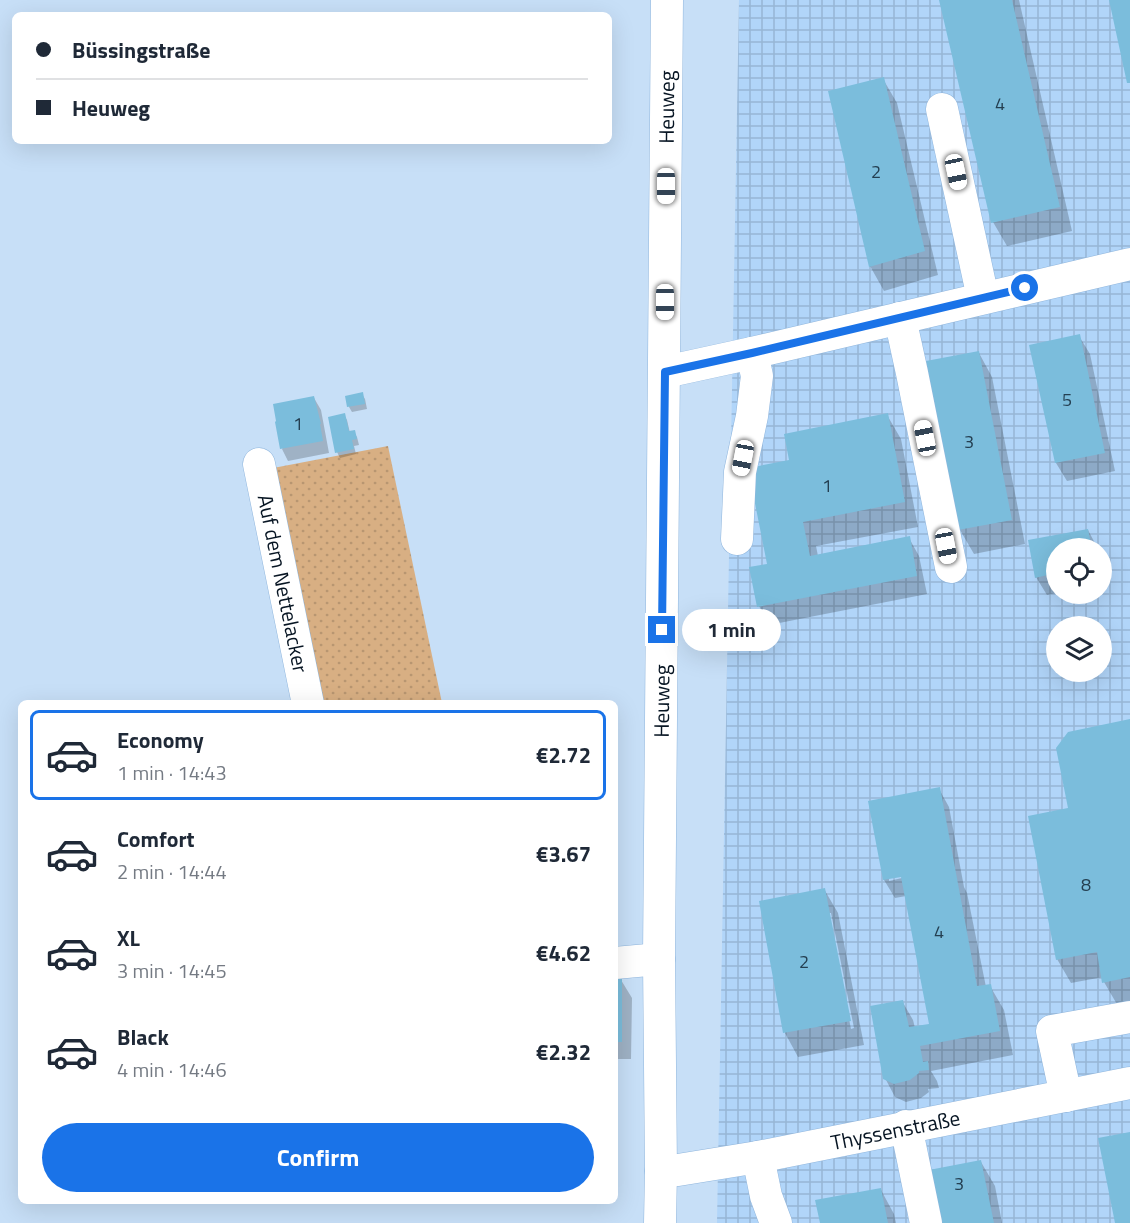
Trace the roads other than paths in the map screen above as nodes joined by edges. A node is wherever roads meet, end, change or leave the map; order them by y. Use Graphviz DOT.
graph roads {
  1 [pos="667,0"];
  2 [pos="942,109"];
  3 [pos="1130,264"];
  4 [pos="983,298"];
  5 [pos="900,318"];
  6 [pos="752,353"];
  7 [pos="665,372"];
  8 [pos="259,464"];
  9 [pos="738,539"];
  10 [pos="951,567"];
  11 [pos="307,700"];
  12 [pos="659,959"];
  13 [pos="618,963"];
  14 [pos="1130,1017"];
  15 [pos="1130,1083"];
  16 [pos="1066,1096"];
  17 [pos="906,1126"];
  18 [pos="758,1157"];
  19 [pos="661,1171"];
  20 [pos="660,1223"];
  21 [pos="776,1223"];
  22 [pos="926,1223"];
  1 -- 7 [label="street, Heuweg"];
  2 -- 4 [label="street"];
  3 -- 4 [label="street"];
  4 -- 5 [label="street"];
  5 -- 6 [label="street"];
  5 -- 10 [label="street"];
  6 -- 7 [label="street"];
  6 -- 9 [label="street"];
  7 -- 12 [label="street, Heuweg"];
  8 -- 11 [label="street, Auf dem Nettelacker"];
  12 -- 13 [label="street"];
  12 -- 19 [label="street, Heuweg"];
  14 -- 16 [label="street"];
  15 -- 16 [label="street, Thyssenstraße"];
  16 -- 17 [label="street, Thyssenstraße"];
  17 -- 18 [label="street, Thyssenstraße"];
  17 -- 22 [label="street"];
  18 -- 19 [label="street, Thyssenstraße"];
  18 -- 21 [label="street"];
  19 -- 20 [label="street, Heuweg"];
}
